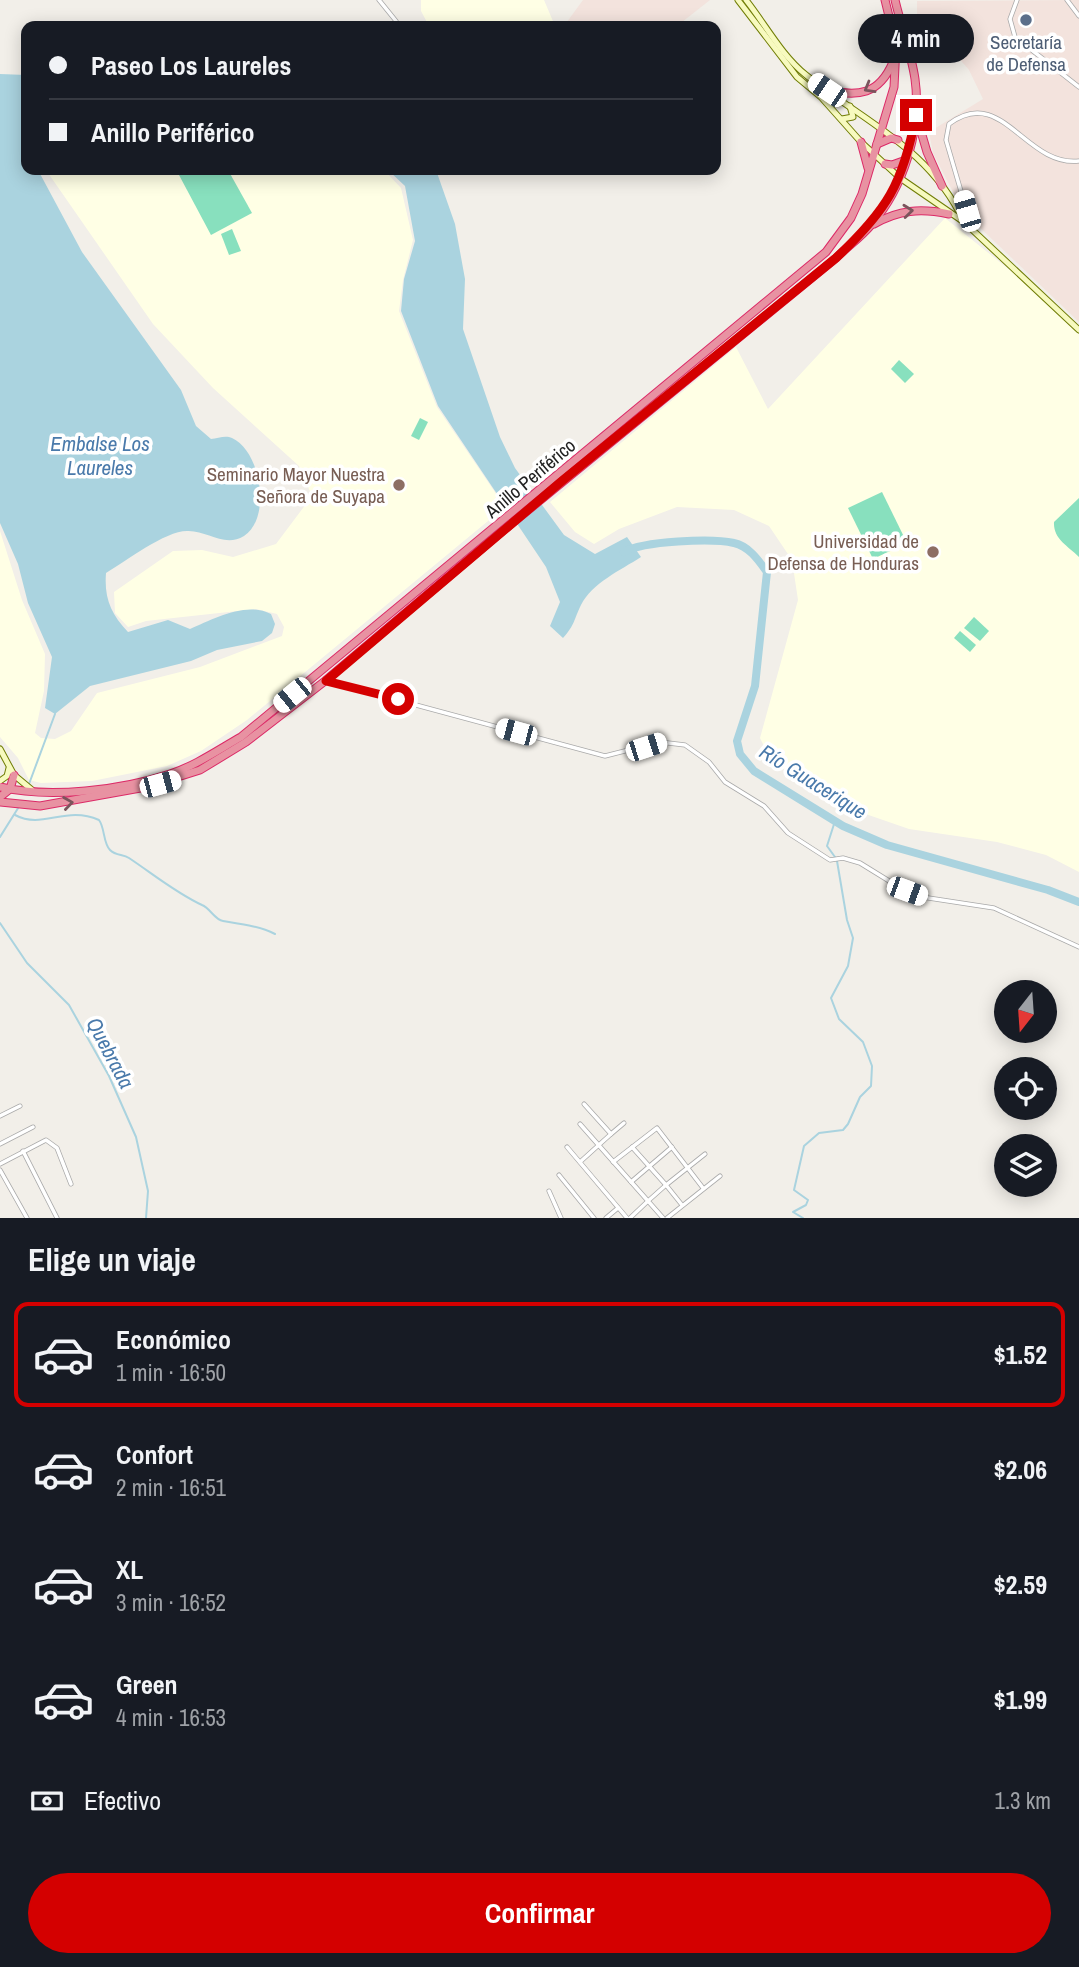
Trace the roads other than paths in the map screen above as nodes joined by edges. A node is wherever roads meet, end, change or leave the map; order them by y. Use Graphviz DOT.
graph roads {
  1 [pos="379,0"];
  2 [pos="738,0"];
  3 [pos="746,0"];
  4 [pos="885,0"];
  5 [pos="895,0"];
  6 [pos="1017,0"];
  7 [pos="1067,0"];
  8 [pos="1079,16"];
  9 [pos="396,21"];
  10 [pos="896,55"];
  11 [pos="1079,87"];
  12 [pos="827,90"];
  13 [pos="849,104"];
  14 [pos="916,115"];
  15 [pos="842,119"];
  16 [pos="882,127"];
  17 [pos="898,140"];
  18 [pos="861,142"];
  19 [pos="877,144"];
  20 [pos="909,148"];
  21 [pos="874,154"];
  22 [pos="906,160"];
  23 [pos="1079,161"];
  24 [pos="885,164"];
  25 [pos="867,177"];
  26 [pos="900,178"];
  27 [pos="942,186"];
  28 [pos="948,214"];
  29 [pos="964,222"];
  30 [pos="871,226"];
  31 [pos="972,229"];
  32 [pos="1079,330"];
  33 [pos="560,478"];
  34 [pos="496,531"];
  35 [pos="326,681"];
  36 [pos="0,749"];
  37 [pos="9,764"];
  38 [pos="14,775"];
  39 [pos="0,781"];
  40 [pos="0,787"];
  41 [pos="10,789"];
  42 [pos="38,793"];
  43 [pos="0,799"];
  44 [pos="1079,947"];
  45 [pos="584,1104"];
  46 [pos="20,1106"];
  47 [pos="0,1116"];
  48 [pos="624,1123"];
  49 [pos="580,1124"];
  50 [pos="33,1127"];
  51 [pos="611,1134"];
  52 [pos="0,1144"];
  53 [pos="599,1146"];
  54 [pos="567,1147"];
  55 [pos="632,1147"];
  56 [pos="672,1147"];
  57 [pos="23,1151"];
  58 [pos="705,1154"];
  59 [pos="580,1162"];
  60 [pos="613,1162"];
  61 [pos="0,1164"];
  62 [pos="649,1166"];
  63 [pos="688,1167"];
  64 [pos="0,1170"];
  65 [pos="559,1175"];
  66 [pos="720,1176"];
  67 [pos="631,1182"];
  68 [pos="71,1184"];
  69 [pos="666,1185"];
  70 [pos="703,1188"];
  71 [pos="550,1191"];
  72 [pos="648,1201"];
  73 [pos="682,1205"];
  74 [pos="618,1208"];
  75 [pos="27,1218"];
  76 [pos="57,1218"];
  77 [pos="561,1218"];
  78 [pos="594,1218"];
  79 [pos="606,1218"];
  80 [pos="628,1218"];
  81 [pos="665,1218"];
  1 -- 9 [label="street"];
  2 -- 15 [label="main road"];
  3 -- 12 [label="main road"];
  4 -- 10 [label="highway, Anillo Periférico"];
  5 -- 14 [label="highway, Anillo Periférico"];
  6 -- 11 [label="street"];
  7 -- 8 [label="street"];
  10 -- 12 [label="highway, one-way"];
  10 -- 16 [label="highway, Anillo Periférico"];
  12 -- 13 [label="main road"];
  13 -- 15 [label="main road"];
  13 -- 16 [label="main road"];
  14 -- 20 [label="highway, Anillo Periférico"];
  14 -- 27 [label="highway"];
  15 -- 18 [label="main road"];
  16 -- 17 [label="main road"];
  16 -- 19 [label="highway, Anillo Periférico"];
  17 -- 19 [label="highway"];
  17 -- 20 [label="main road"];
  18 -- 21 [label="main road"];
  18 -- 25 [label="highway"];
  19 -- 21 [label="highway, Anillo Periférico"];
  20 -- 22 [label="highway, Anillo Periférico"];
  20 -- 27 [label="main road"];
  21 -- 24 [label="main road"];
  21 -- 25 [label="highway, Anillo Periférico"];
  22 -- 24 [label="highway"];
  22 -- 26 [label="highway, Anillo Periférico"];
  23 -- 31 [label="street"];
  24 -- 26 [label="main road"];
  25 -- 33 [label="highway, Anillo Periférico"];
  26 -- 28 [label="main road"];
  26 -- 30 [label="highway, Anillo Periférico"];
  27 -- 29 [label="main road"];
  28 -- 29 [label="main road"];
  30 -- 28 [label="highway, one-way"];
  29 -- 31 [label="main road"];
  30 -- 33 [label="highway, Anillo Periférico"];
  31 -- 32 [label="main road"];
  33 -- 34 [label="highway, Anillo Periférico"];
  34 -- 35 [label="highway, Anillo Periférico"];
  34 -- 42 [label="highway, Anillo Periférico"];
  43 -- 35 [label="highway, Anillo Periférico, one-way"];
  35 -- 44 [label="street"];
  36 -- 37 [label="main road"];
  37 -- 38 [label="main road"];
  37 -- 39 [label="main road"];
  38 -- 41 [label="highway"];
  38 -- 42 [label="main road"];
  40 -- 41 [label="highway, Anillo Periférico"];
  41 -- 42 [label="highway, Anillo Periférico"];
  41 -- 43 [label="highway"];
  45 -- 51 [label="street"];
  46 -- 47 [label="street"];
  48 -- 51 [label="street"];
  49 -- 53 [label="street"];
  50 -- 52 [label="street"];
  51 -- 53 [label="street"];
  53 -- 59 [label="street"];
  53 -- 60 [label="street"];
  54 -- 59 [label="street"];
  55 -- 56 [label="street"];
  55 -- 60 [label="street"];
  55 -- 62 [label="street"];
  56 -- 62 [label="street"];
  56 -- 63 [label="street"];
  57 -- 61 [label="street"];
  57 -- 68 [label="street"];
  57 -- 76 [label="street"];
  58 -- 63 [label="street"];
  59 -- 74 [label="street"];
  60 -- 67 [label="street"];
  62 -- 67 [label="street"];
  62 -- 69 [label="street"];
  63 -- 69 [label="street"];
  63 -- 70 [label="street"];
  64 -- 75 [label="street"];
  65 -- 78 [label="street"];
  66 -- 70 [label="street"];
  67 -- 72 [label="street"];
  69 -- 72 [label="street"];
  69 -- 73 [label="street"];
  70 -- 73 [label="street"];
  71 -- 77 [label="street"];
  72 -- 80 [label="street"];
  72 -- 81 [label="street"];
  73 -- 81 [label="street"];
  74 -- 79 [label="street"];
  74 -- 80 [label="street"];
}
